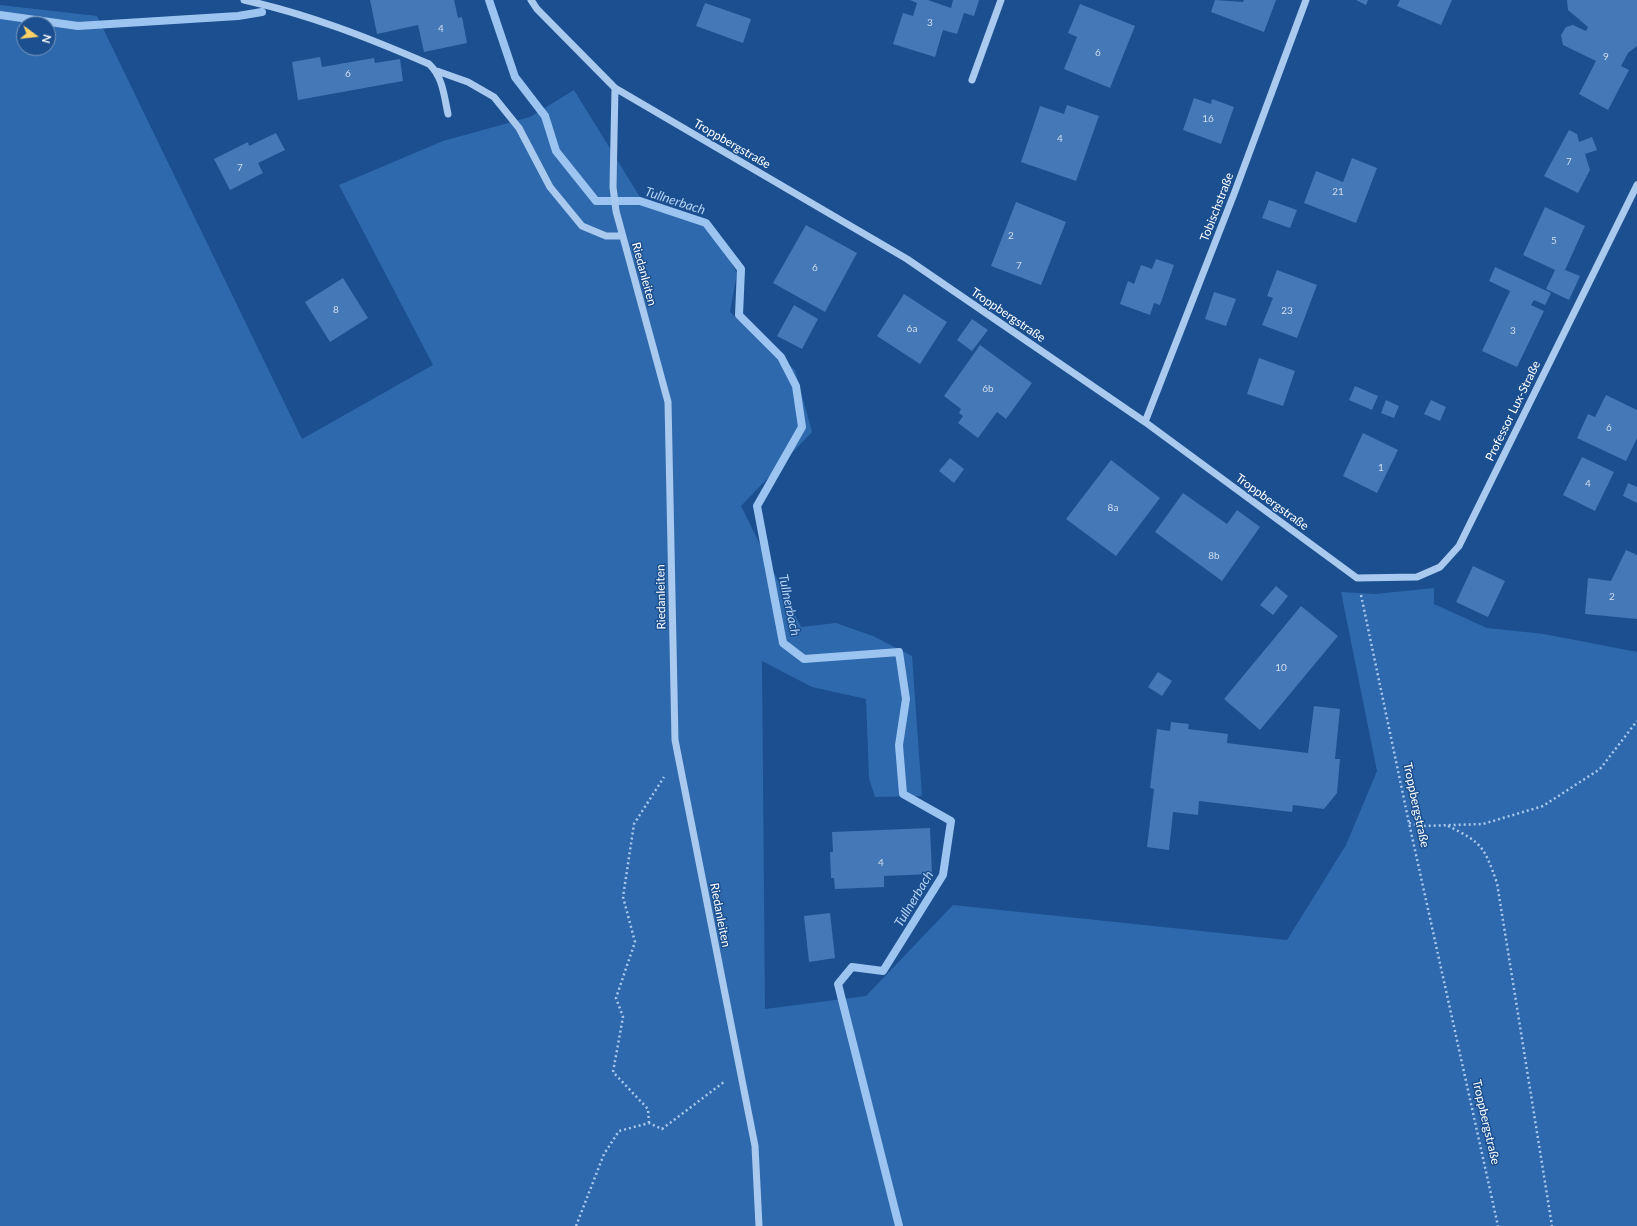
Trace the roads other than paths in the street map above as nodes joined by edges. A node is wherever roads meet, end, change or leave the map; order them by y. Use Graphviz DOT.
graph roads {
  1 [pos="244,0"];
  2 [pos="531,0"];
  3 [pos="1001,0"];
  4 [pos="1306,0"];
  5 [pos="437,71"];
  6 [pos="972,80"];
  7 [pos="615,88"];
  8 [pos="448,114"];
  9 [pos="1637,185"];
  10 [pos="622,236"];
  11 [pos="1145,422"];
  12 [pos="1357,578"];
  13 [pos="759,1226"];
  1 -- 5 [label="street"];
  2 -- 7 [label="street"];
  3 -- 6 [label="street"];
  4 -- 11 [label="street, Tobischstraße"];
  5 -- 8 [label="street"];
  5 -- 10 [label="street"];
  7 -- 10 [label="street, Riedanleiten"];
  7 -- 11 [label="street, Troppbergstraße"];
  9 -- 12 [label="street, Professor Lux-Straße"];
  10 -- 13 [label="street, Riedanleiten"];
  11 -- 12 [label="street, Troppbergstraße"];
}
